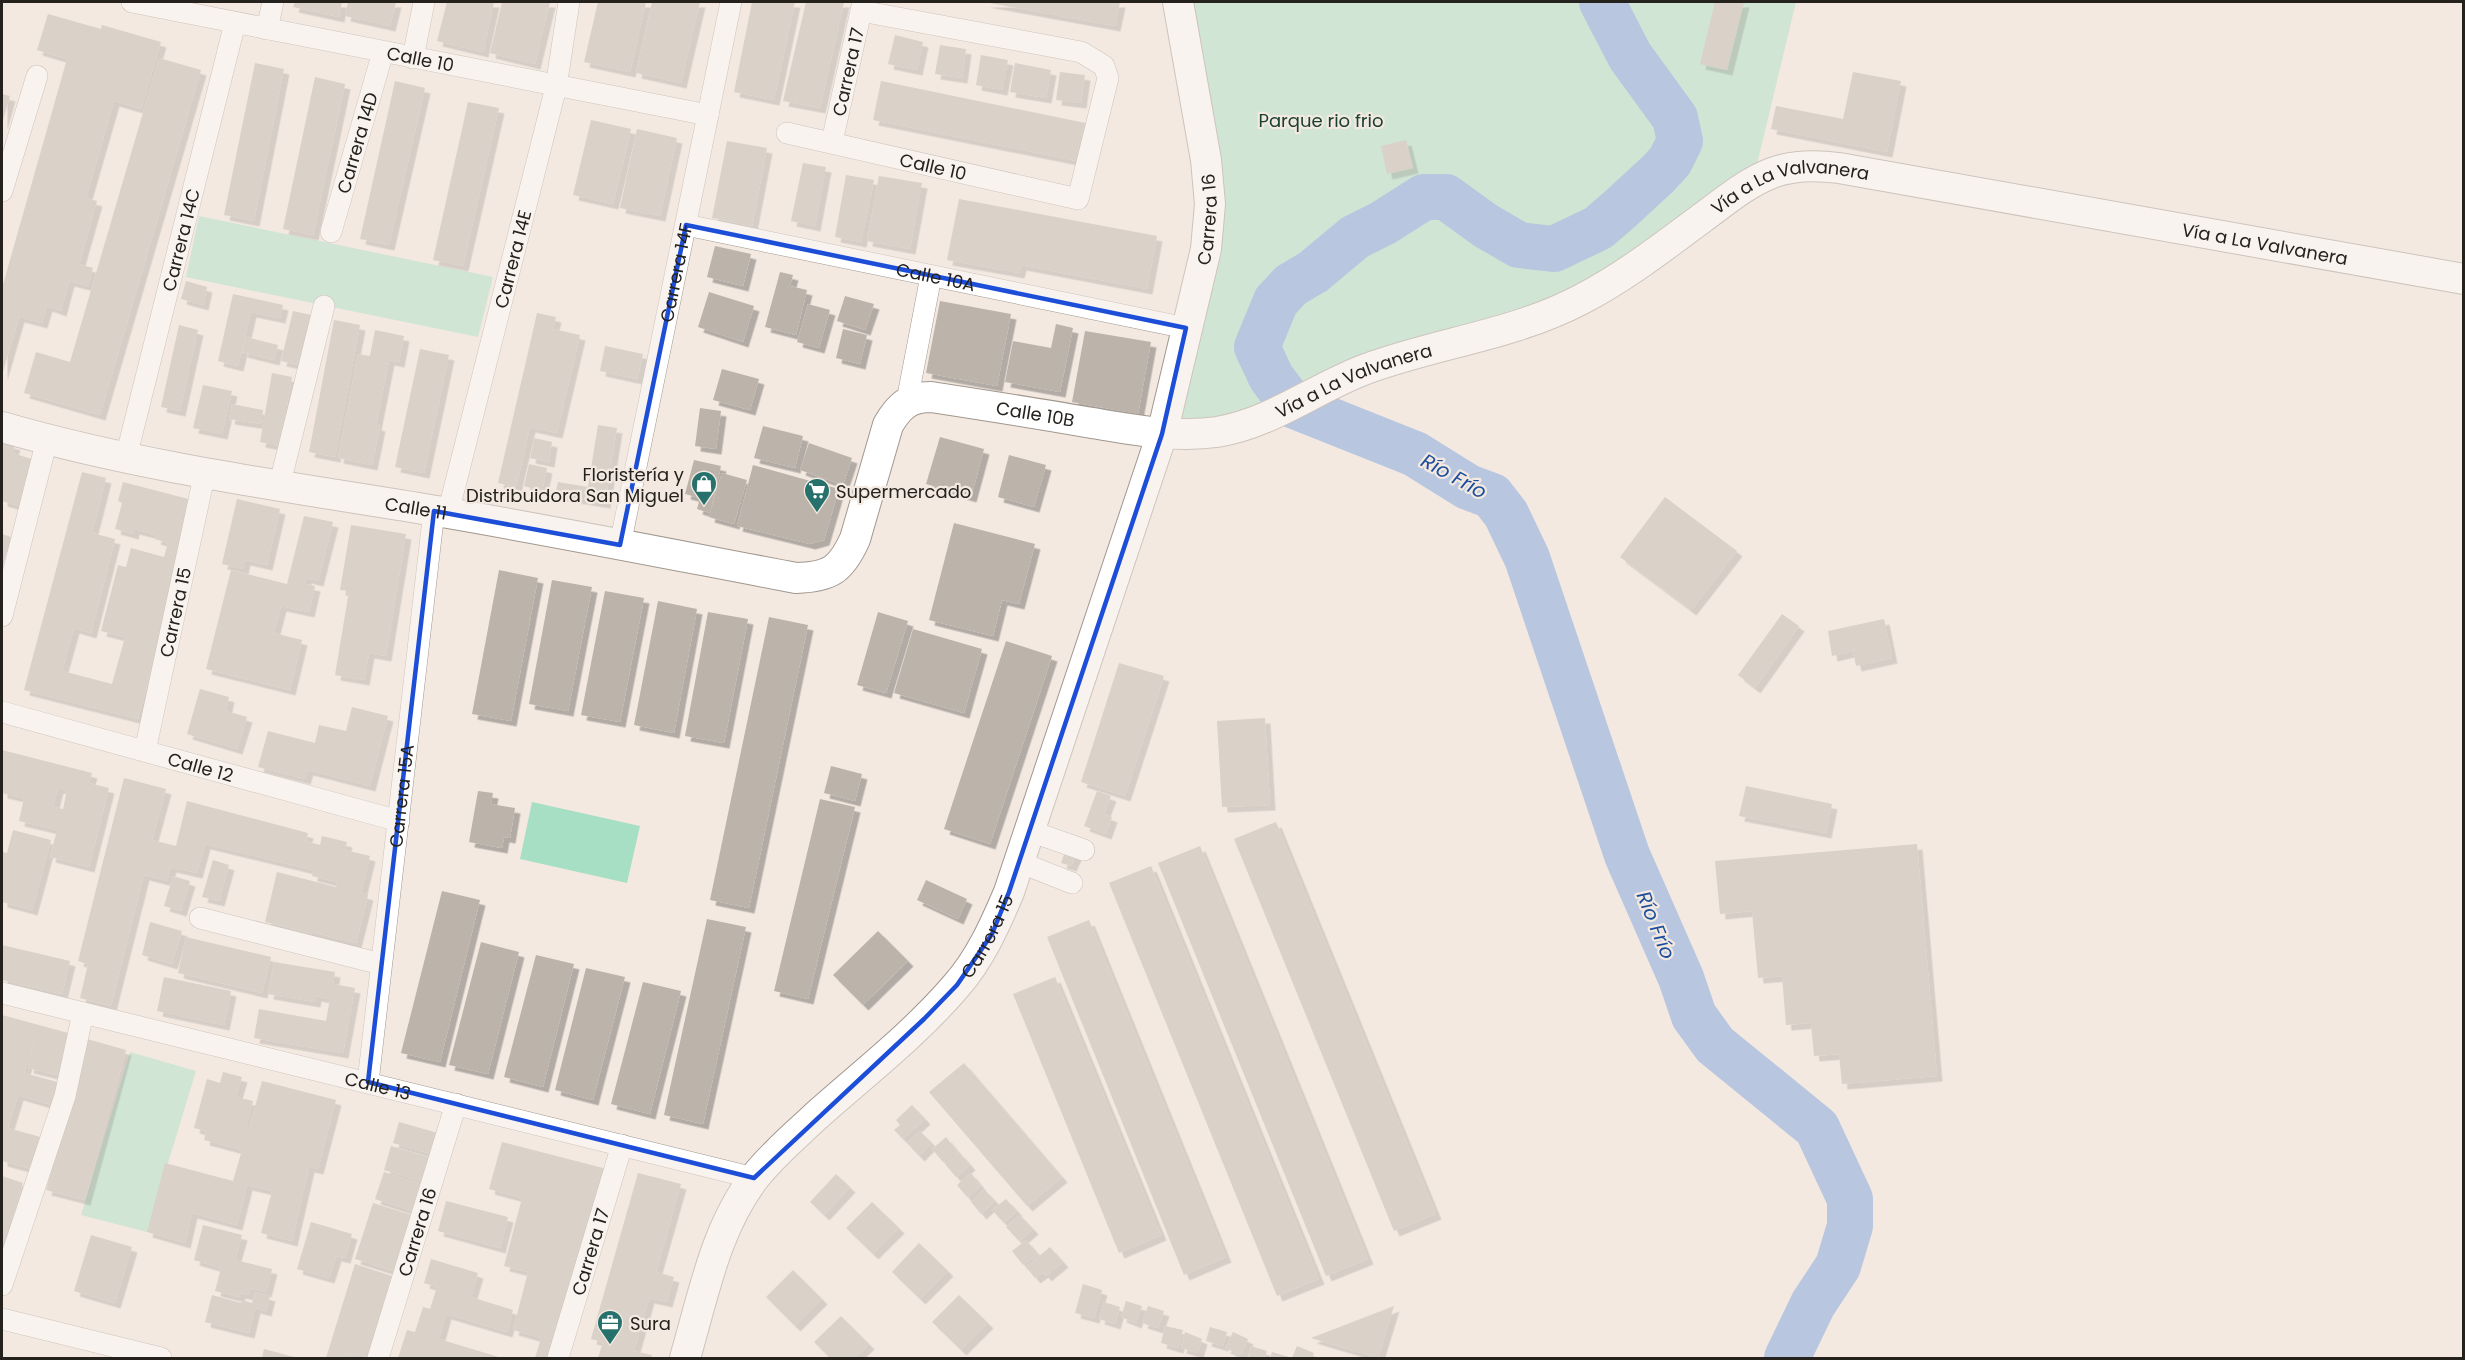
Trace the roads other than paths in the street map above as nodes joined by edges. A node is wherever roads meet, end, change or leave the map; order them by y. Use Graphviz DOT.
graph roads {
  1 [pos="132,2"];
  2 [pos="273,2"];
  3 [pos="424,2"];
  4 [pos="569,2"];
  5 [pos="731,2"];
  6 [pos="1178,2"];
  7 [pos="862,7"];
  8 [pos="235,22"];
  9 [pos="267,28"];
  10 [pos="383,52"];
  11 [pos="413,58"];
  12 [pos="37,76"];
  13 [pos="556,87"];
  14 [pos="708,116"];
  15 [pos="787,133"];
  16 [pos="832,142"];
  17 [pos="2,191"];
  18 [pos="686,225"];
  19 [pos="331,232"];
  20 [pos="931,276"];
  21 [pos="2463,279"];
  22 [pos="324,306"];
  23 [pos="1186,328"];
  24 [pos="907,401"];
  25 [pos="2,428"];
  26 [pos="1162,434"];
  27 [pos="46,440"];
  28 [pos="126,457"];
  29 [pos="205,472"];
  30 [pos="279,487"];
  31 [pos="441,512"];
  32 [pos="620,545"];
  33 [pos="2,616"];
  34 [pos="2,712"];
  35 [pos="145,751"];
  36 [pos="399,820"];
  37 [pos="1030,831"];
  38 [pos="1084,850"];
  39 [pos="1020,862"];
  40 [pos="1072,883"];
  41 [pos="200,918"];
  42 [pos="381,964"];
  43 [pos="2,993"];
  44 [pos="83,1013"];
  45 [pos="368,1082"];
  46 [pos="456,1104"];
  47 [pos="622,1145"];
  48 [pos="754,1178"];
  49 [pos="2,1285"];
  50 [pos="2,1319"];
  51 [pos="160,1359"];
  52 [pos="378,1359"];
  53 [pos="558,1359"];
  54 [pos="685,1359"];
  1 -- 8 [label="street, Calle 10"];
  2 -- 9 [label="street"];
  3 -- 11 [label="street"];
  4 -- 13 [label="street, Carrera 14E"];
  5 -- 14 [label="street, Carrera 14F"];
  6 -- 23 [label="street, Carrera 16"];
  7 -- 16 [label="street, Carrera 17"];
  7 -- 16 [label="street, Calle 10"];
  8 -- 9 [label="street, Calle 10"];
  8 -- 28 [label="street, Carrera 14C"];
  9 -- 10 [label="street, Calle 10"];
  10 -- 11 [label="street, Calle 10"];
  10 -- 19 [label="street, Carrera 14D"];
  11 -- 13 [label="street, Calle 10"];
  12 -- 17 [label="street"];
  13 -- 14 [label="street, Calle 10"];
  13 -- 31 [label="street, Carrera 14E"];
  14 -- 18 [label="street, Carrera 14F"];
  15 -- 16 [label="street, Calle 10"];
  18 -- 20 [label="street, Calle 10A"];
  18 -- 32 [label="street, Carrera 14F"];
  20 -- 23 [label="street, Calle 10A"];
  20 -- 24 [label="street"];
  21 -- 26 [label="street, Vía a La Valvanera"];
  22 -- 30 [label="street"];
  23 -- 26 [label="street, Carrera 16"];
  24 -- 26 [label="street, Calle 10B"];
  24 -- 32 [label="street, Calle 11"];
  25 -- 27 [label="street, Calle 11"];
  26 -- 37 [label="street, Carrera 15"];
  27 -- 28 [label="street, Calle 11"];
  27 -- 33 [label="street"];
  28 -- 29 [label="street, Calle 11"];
  29 -- 30 [label="street, Calle 11"];
  29 -- 35 [label="street, Carrera 15"];
  30 -- 31 [label="street, Calle 11"];
  31 -- 32 [label="street, Calle 11"];
  31 -- 36 [label="street, Carrera 15A"];
  34 -- 35 [label="street, Calle 12"];
  35 -- 36 [label="street, Calle 12"];
  36 -- 42 [label="street, Carrera 15A"];
  37 -- 38 [label="street"];
  37 -- 39 [label="street, Carrera 15"];
  39 -- 40 [label="street"];
  39 -- 48 [label="street, Carrera 15"];
  41 -- 42 [label="street"];
  42 -- 45 [label="street, Carrera 15A"];
  43 -- 44 [label="street, Calle 13"];
  44 -- 45 [label="street, Calle 13"];
  44 -- 49 [label="street"];
  45 -- 46 [label="street, Calle 13"];
  46 -- 47 [label="street, Calle 13"];
  46 -- 52 [label="street, Carrera 16"];
  47 -- 48 [label="street, Calle 13"];
  47 -- 53 [label="street, Carrera 17"];
  48 -- 54 [label="street, Carrera 15"];
  50 -- 51 [label="street"];
}
